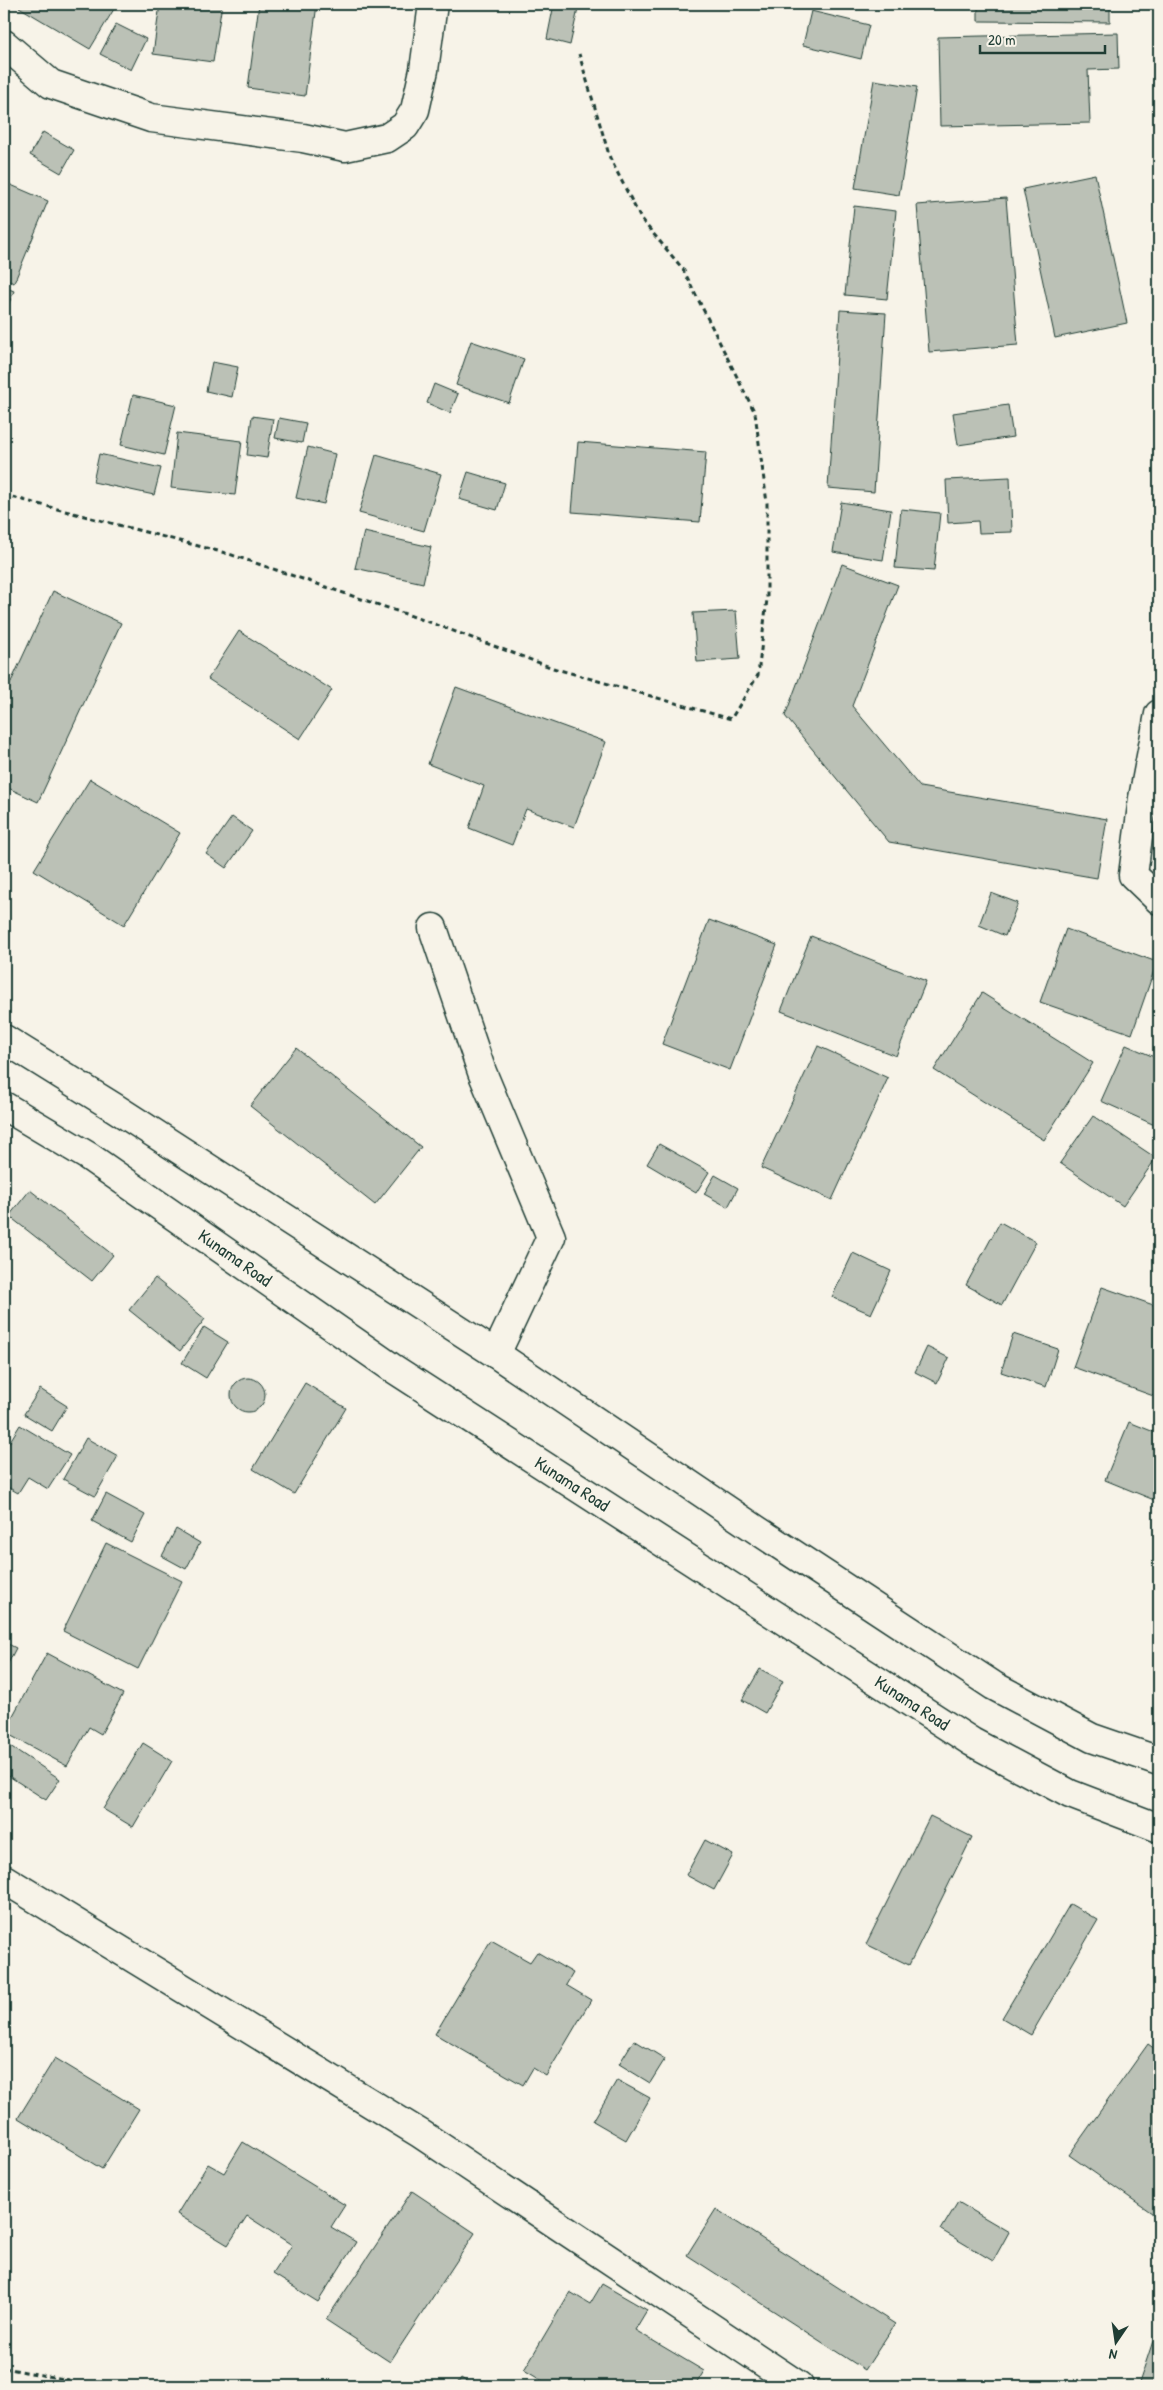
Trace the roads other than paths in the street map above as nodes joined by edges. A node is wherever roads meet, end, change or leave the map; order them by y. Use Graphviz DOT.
graph roads {
  1 [pos="433,4"];
  2 [pos="4,44"];
  3 [pos="1159,714"];
  4 [pos="1159,900"];
  5 [pos="433,928"];
  6 [pos="4,1040"];
  7 [pos="4,1106"];
  8 [pos="496,1354"];
  9 [pos="1159,1762"];
  10 [pos="1159,1828"];
  11 [pos="4,1879"];
  12 [pos="799,2386"];
  1 -- 2 [label="main road"];
  3 -- 4 [label="main road"];
  5 -- 8 [label="main road"];
  6 -- 8 [label="main road"];
  7 -- 10 [label="main road, Kunama Road"];
  8 -- 9 [label="main road"];
  11 -- 12 [label="main road"];
}
